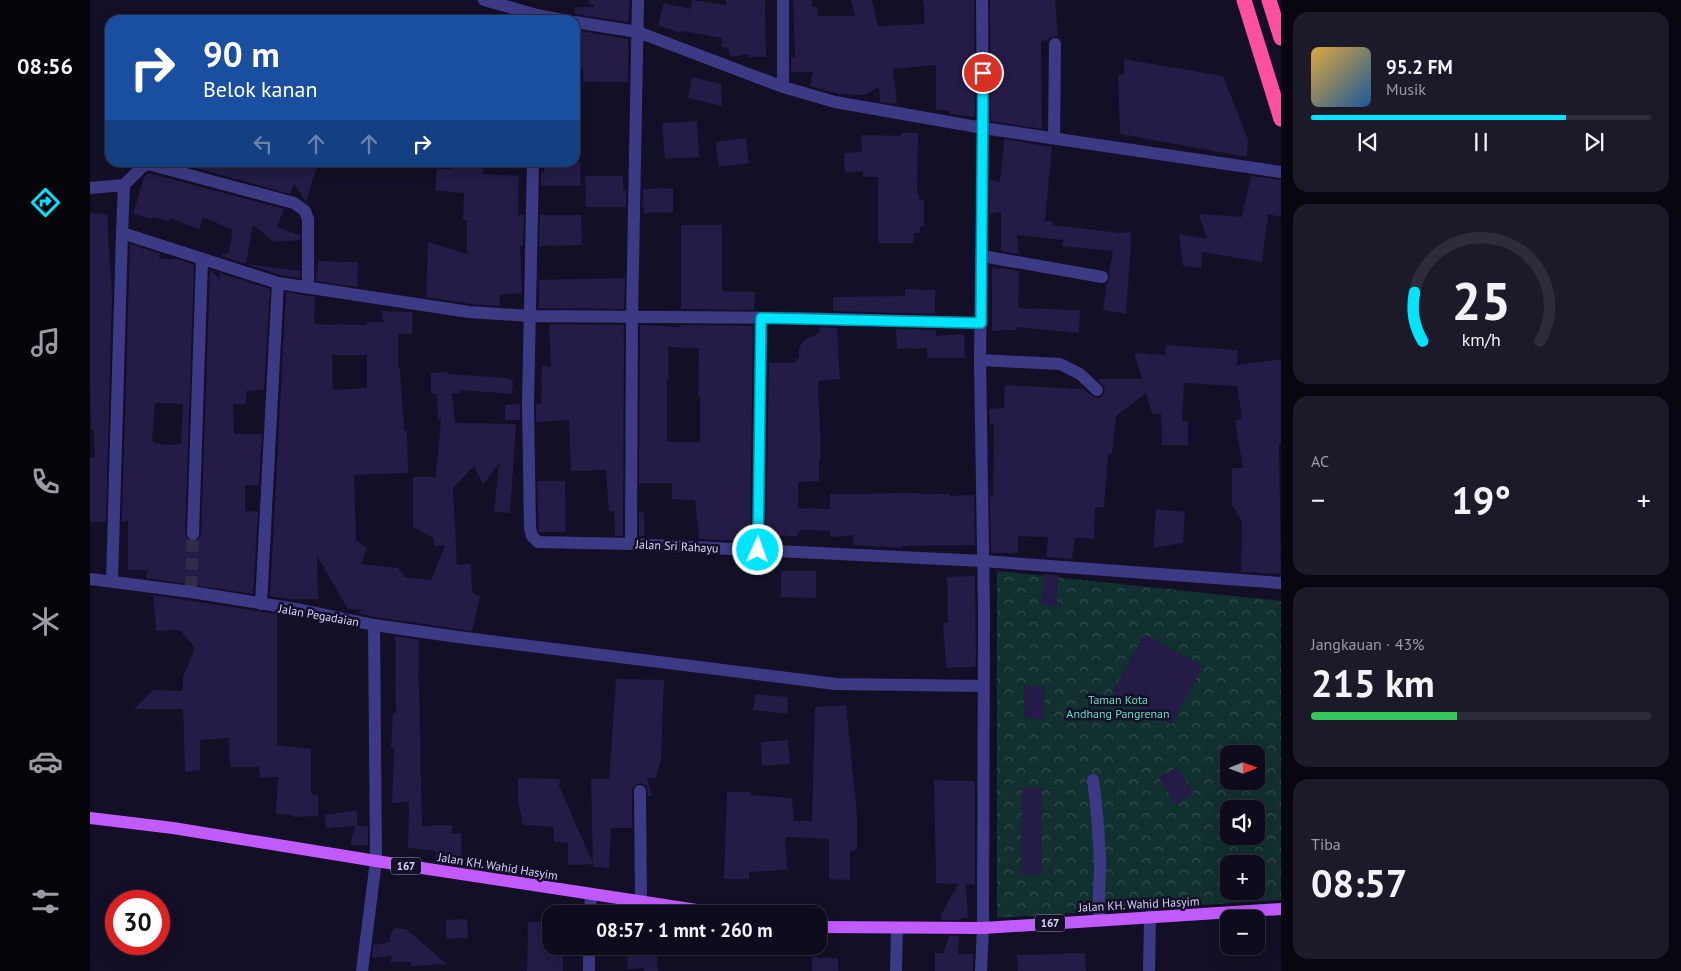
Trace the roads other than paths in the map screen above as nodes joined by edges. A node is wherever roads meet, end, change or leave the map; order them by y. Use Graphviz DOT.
graph roads {
  1 [pos="484,0"];
  2 [pos="638,0"];
  3 [pos="783,0"];
  4 [pos="982,0"];
  5 [pos="1244,0"];
  6 [pos="1269,0"];
  7 [pos="528,15"];
  8 [pos="580,23"];
  9 [pos="638,32"];
  10 [pos="1281,38"];
  11 [pos="1055,44"];
  12 [pos="783,87"];
  13 [pos="1281,119"];
  14 [pos="984,128"];
  15 [pos="1054,138"];
  16 [pos="142,167"];
  17 [pos="159,167"];
  18 [pos="532,167"];
  19 [pos="1281,172"];
  20 [pos="124,185"];
  21 [pos="90,188"];
  22 [pos="122,233"];
  23 [pos="982,256"];
  24 [pos="202,259"];
  25 [pos="1102,276"];
  26 [pos="278,283"];
  27 [pos="308,287"];
  28 [pos="529,316"];
  29 [pos="632,318"];
  30 [pos="761,318"];
  31 [pos="981,323"];
  32 [pos="980,360"];
  33 [pos="1097,390"];
  34 [pos="192,534"];
  35 [pos="631,544"];
  36 [pos="758,550"];
  37 [pos="983,561"];
  38 [pos="90,579"];
  39 [pos="112,582"];
  40 [pos="1281,583"];
  41 [pos="260,604"];
  42 [pos="374,625"];
  43 [pos="983,686"];
  44 [pos="1093,780"];
  45 [pos="640,791"];
  46 [pos="90,818"];
  47 [pos="376,861"];
  48 [pos="590,894"];
  49 [pos="641,901"];
  50 [pos="590,905"];
  51 [pos="666,905"];
  52 [pos="1281,910"];
  53 [pos="1150,916"];
  54 [pos="1099,920"];
  55 [pos="827,927"];
  56 [pos="897,928"];
  57 [pos="983,928"];
  58 [pos="589,955"];
  59 [pos="362,971"];
  60 [pos="589,971"];
  61 [pos="896,971"];
  62 [pos="981,971"];
  63 [pos="1149,971"];
  1 -- 7 [label="street"];
  2 -- 9 [label="street"];
  3 -- 12 [label="street"];
  4 -- 14 [label="street"];
  5 -- 13 [label="highway"];
  6 -- 10 [label="highway"];
  8 -- 9 [label="street"];
  9 -- 12 [label="street"];
  9 -- 29 [label="street"];
  11 -- 15 [label="street"];
  12 -- 14 [label="street"];
  14 -- 15 [label="street"];
  14 -- 23 [label="street"];
  15 -- 19 [label="street"];
  16 -- 20 [label="street"];
  17 -- 27 [label="street"];
  18 -- 28 [label="street"];
  20 -- 21 [label="street"];
  20 -- 22 [label="street"];
  22 -- 24 [label="street"];
  22 -- 39 [label="street"];
  23 -- 25 [label="street"];
  23 -- 31 [label="street"];
  24 -- 26 [label="street"];
  24 -- 34 [label="street"];
  26 -- 27 [label="street"];
  26 -- 41 [label="street"];
  27 -- 28 [label="street"];
  28 -- 29 [label="street"];
  28 -- 35 [label="street, Jalan Sri Rahayu"];
  29 -- 30 [label="street"];
  29 -- 35 [label="street"];
  30 -- 31 [label="street"];
  30 -- 36 [label="street"];
  31 -- 32 [label="street"];
  32 -- 33 [label="street"];
  32 -- 37 [label="street"];
  35 -- 36 [label="street, Jalan Sri Rahayu"];
  36 -- 37 [label="street, Jalan Sri Rahayu"];
  37 -- 40 [label="street, Jalan Sri Rahayu"];
  37 -- 43 [label="street"];
  38 -- 39 [label="street, Jalan Pegadaian"];
  39 -- 41 [label="street, Jalan Pegadaian"];
  41 -- 42 [label="street, Jalan Pegadaian"];
  42 -- 43 [label="street"];
  42 -- 47 [label="street, Jalan Pegadaian"];
  43 -- 57 [label="street"];
  44 -- 54 [label="street"];
  45 -- 49 [label="street"];
  46 -- 47 [label="main road, Jalan KH. Wahid Hasyim / 167"];
  47 -- 48 [label="main road, Jalan KH. Wahid Hasyim / 167"];
  47 -- 59 [label="street, Jalan Pegadaian"];
  48 -- 49 [label="main road, Jalan KH. Wahid Hasyim / 167"];
  48 -- 50 [label="street"];
  49 -- 51 [label="main road, Jalan KH. Wahid Hasyim / 167"];
  52 -- 53 [label="main road, Jalan KH. Wahid Hasyim / 167"];
  53 -- 54 [label="main road, Jalan KH. Wahid Hasyim / 167"];
  53 -- 63 [label="street"];
  54 -- 57 [label="main road, Jalan KH. Wahid Hasyim / 167"];
  55 -- 56 [label="main road, Jalan KH. Wahid Hasyim / 167"];
  56 -- 57 [label="main road, Jalan KH. Wahid Hasyim / 167"];
  56 -- 61 [label="street"];
  57 -- 62 [label="street"];
  58 -- 60 [label="street"];
}
